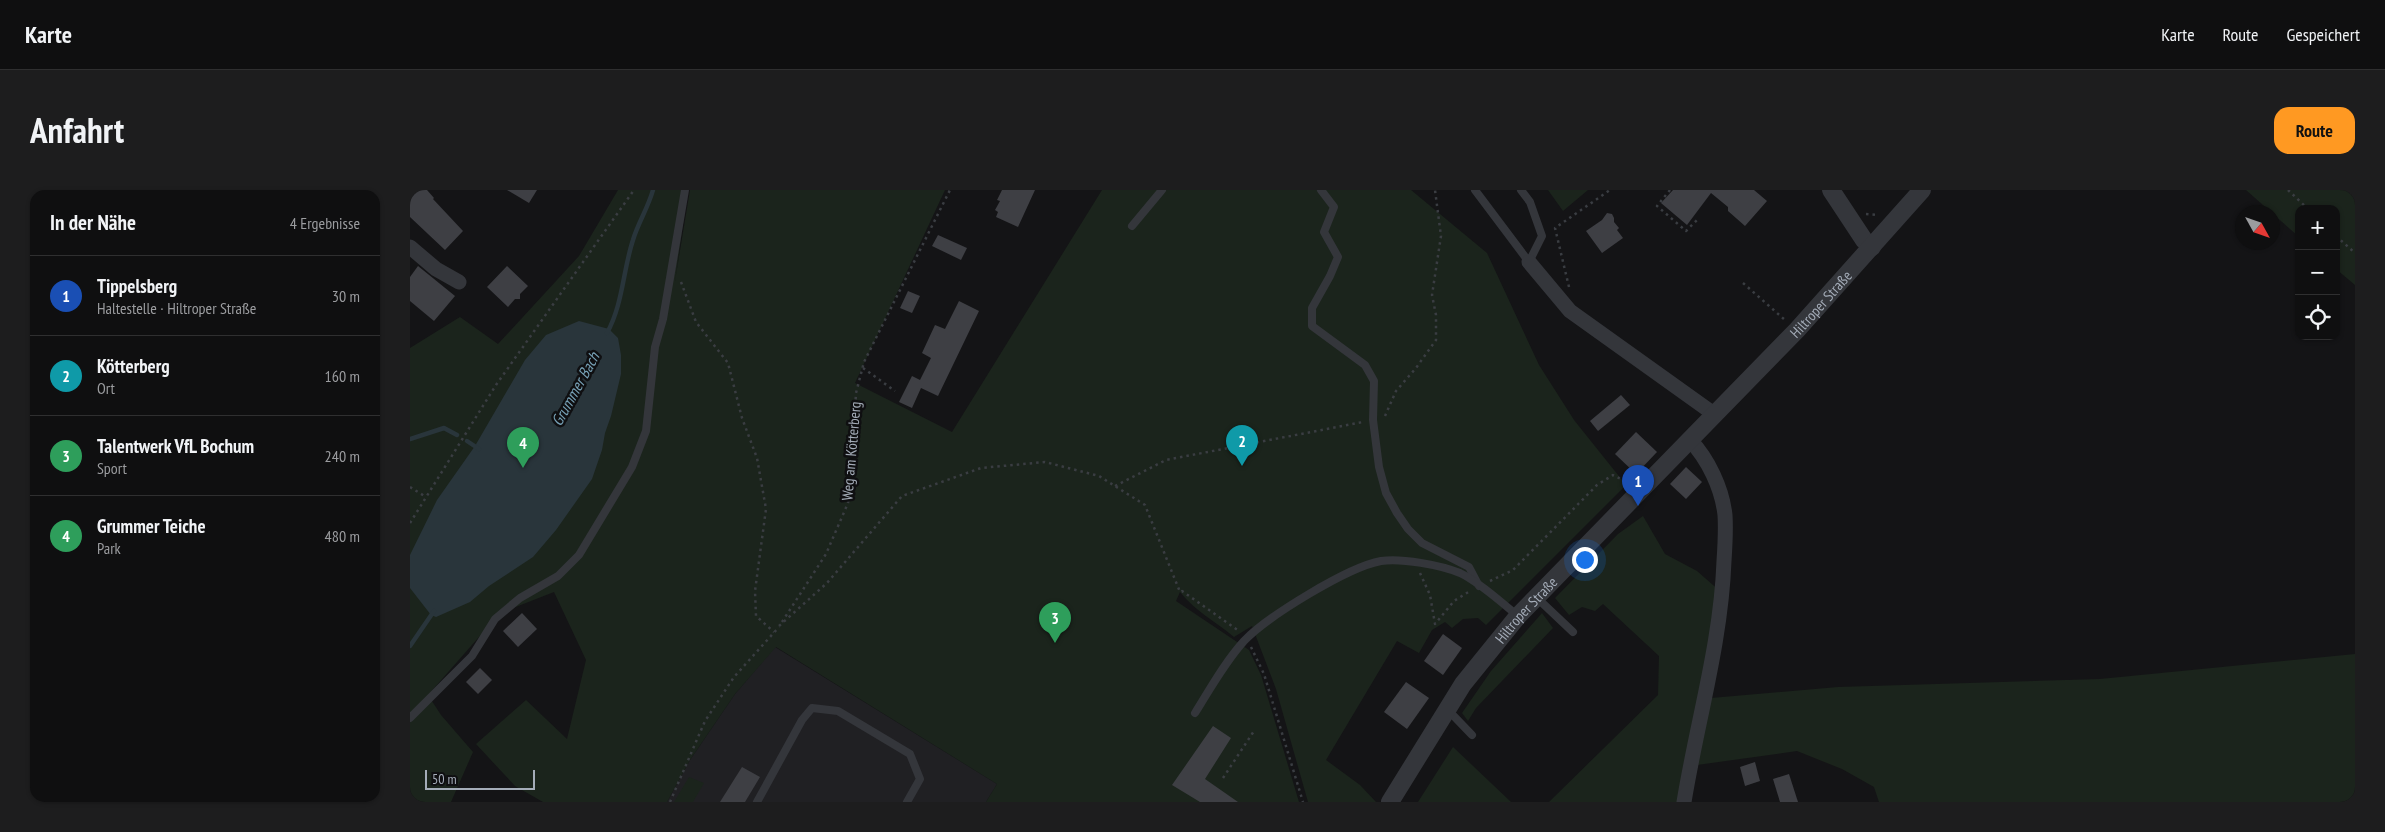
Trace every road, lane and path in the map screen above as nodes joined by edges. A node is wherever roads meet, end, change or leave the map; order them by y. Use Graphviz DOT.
graph roads {
  1 [pos="634,190"];
  2 [pos="685,190"];
  3 [pos="950,190"];
  4 [pos="1162,190"];
  5 [pos="1321,190"];
  6 [pos="1436,190"];
  7 [pos="1475,190"];
  8 [pos="1521,190"];
  9 [pos="1610,190"];
  10 [pos="1670,190"];
  11 [pos="1831,190"];
  12 [pos="1922,190"];
  13 [pos="2288,190"];
  14 [pos="2304,205"];
  15 [pos="1880,215"];
  16 [pos="1698,219"];
  17 [pos="1851,220"];
  18 [pos="1132,226"];
  19 [pos="2340,240"];
  20 [pos="410,247"];
  21 [pos="1872,247"];
  22 [pos="2355,253"];
  23 [pos="1529,262"];
  24 [pos="673,263"];
  25 [pos="459,282"];
  26 [pos="1743,284"];
  27 [pos="1570,311"];
  28 [pos="1797,330"];
  29 [pos="863,368"];
  30 [pos="895,391"];
  31 [pos="1714,414"];
  32 [pos="1373,420"];
  33 [pos="1374,440"];
  34 [pos="1690,440"];
  35 [pos="1115,486"];
  36 [pos="410,487"];
  37 [pos="1639,492"];
  38 [pos="426,497"];
  39 [pos="410,523"];
  40 [pos="1416,563"];
  41 [pos="1479,586"];
  42 [pos="1536,597"];
  43 [pos="1518,616"];
  44 [pos="779,626"];
  45 [pos="774,632"];
  46 [pos="1573,632"];
  47 [pos="1246,639"];
  48 [pos="1447,709"];
  49 [pos="1195,713"];
  50 [pos="410,718"];
  51 [pos="1254,731"];
  52 [pos="1472,734"];
  53 [pos="1222,778"];
  54 [pos="670,802"];
  55 [pos="756,802"];
  56 [pos="907,802"];
  57 [pos="1303,802"];
  58 [pos="1390,802"];
  59 [pos="1684,802"];
  1 -- 38 [label="path"];
  2 -- 24 [label="lane"];
  3 -- 29 [label="path, Weg am Kötterberg"];
  4 -- 18 [label="lane"];
  5 -- 32 [label="lane"];
  6 -- 33 [label="path"];
  7 -- 23 [label="lane"];
  8 -- 23 [label="lane"];
  9 -- 27 [label="path"];
  10 -- 16 [label="path"];
  11 -- 17 [label="street"];
  12 -- 21 [label="street, Hiltroper Straße"];
  13 -- 14 [label="path"];
  15 -- 17 [label="path"];
  17 -- 21 [label="street"];
  19 -- 22 [label="path"];
  20 -- 25 [label="street"];
  21 -- 28 [label="street, Hiltroper Straße"];
  23 -- 27 [label="street"];
  24 -- 45 [label="path"];
  24 -- 50 [label="lane"];
  26 -- 28 [label="path"];
  27 -- 31 [label="street"];
  28 -- 31 [label="street, Hiltroper Straße"];
  29 -- 30 [label="path"];
  29 -- 44 [label="path, Weg am Kötterberg"];
  31 -- 34 [label="street, Hiltroper Straße"];
  32 -- 33 [label="lane"];
  32 -- 35 [label="path"];
  33 -- 41 [label="lane"];
  34 -- 37 [label="street, Hiltroper Straße"];
  34 -- 59 [label="street"];
  35 -- 44 [label="path"];
  35 -- 47 [label="path"];
  36 -- 38 [label="path"];
  37 -- 41 [label="path"];
  37 -- 42 [label="street, Hiltroper Straße"];
  38 -- 39 [label="path"];
  40 -- 41 [label="lane"];
  40 -- 41 [label="path"];
  40 -- 47 [label="lane"];
  41 -- 43 [label="lane"];
  42 -- 43 [label="street, Hiltroper Straße"];
  42 -- 46 [label="lane"];
  43 -- 48 [label="street, Hiltroper Straße"];
  44 -- 45 [label="path, Weg am Kötterberg"];
  45 -- 54 [label="path, Weg am Kötterberg"];
  47 -- 49 [label="lane"];
  47 -- 57 [label="path"];
  48 -- 52 [label="lane"];
  48 -- 58 [label="street, Hiltroper Straße"];
  51 -- 53 [label="path"];
  55 -- 56 [label="lane"];
}
